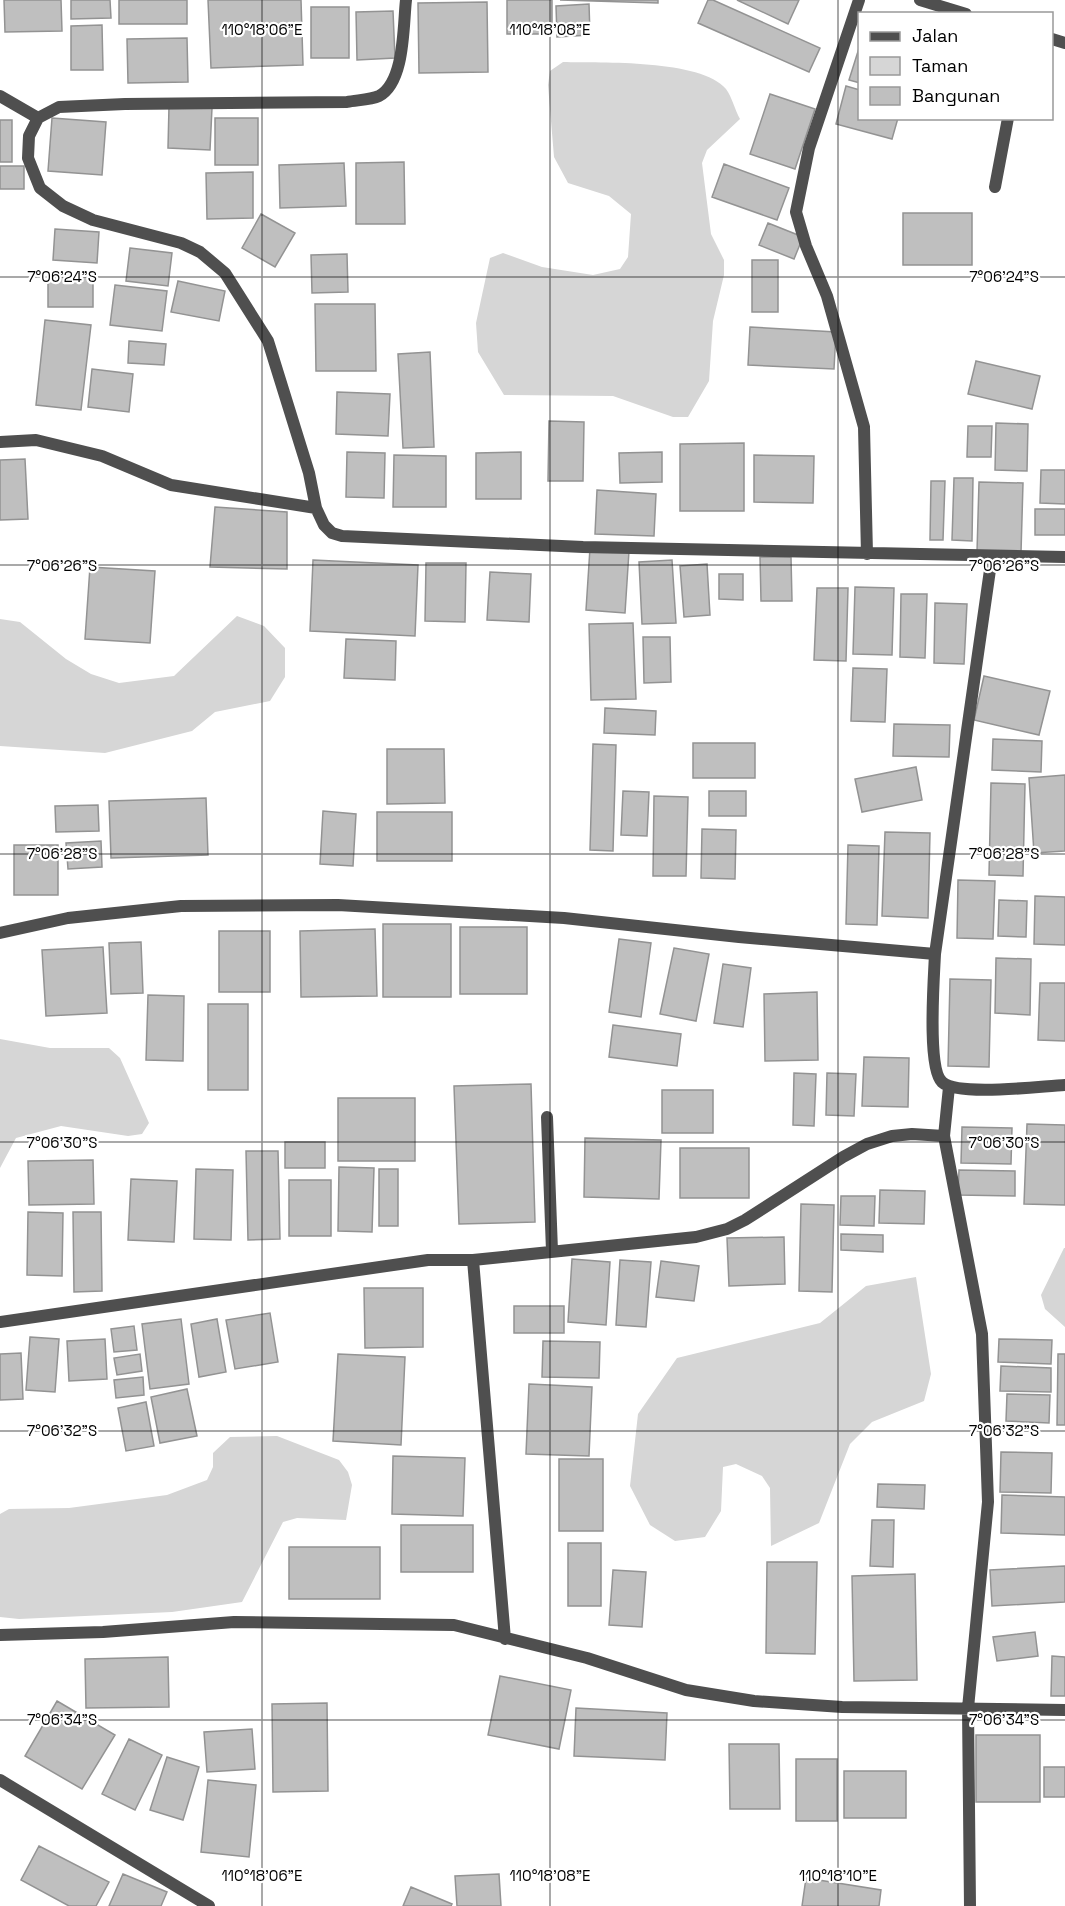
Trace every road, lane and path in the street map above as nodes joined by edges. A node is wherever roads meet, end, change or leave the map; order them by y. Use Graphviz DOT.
graph roads {
  1 [pos="406,0"];
  2 [pos="859,0"];
  3 [pos="920,0"];
  4 [pos="959,12"];
  5 [pos="0,96"];
  6 [pos="38,118"];
  7 [pos="1008,120"];
  8 [pos="994,187"];
  9 [pos="0,442"];
  10 [pos="316,508"];
  11 [pos="867,554"];
  12 [pos="992,556"];
  13 [pos="1065,557"];
  14 [pos="0,933"];
  15 [pos="935,954"];
  16 [pos="1065,1085"];
  17 [pos="949,1087"];
  18 [pos="547,1117"];
  19 [pos="944,1136"];
  20 [pos="552,1251"];
  21 [pos="473,1260"];
  22 [pos="0,1322"];
  23 [pos="0,1635"];
  24 [pos="505,1639"];
  25 [pos="968,1708"];
  26 [pos="1065,1710"];
  27 [pos="0,1780"];
  28 [pos="209,1906"];
  29 [pos="970,1906"];
  1 -- 6 [label="street"];
  2 -- 11 [label="street"];
  3 -- 4 [label="street"];
  5 -- 6 [label="street"];
  6 -- 10 [label="street"];
  7 -- 8 [label="street"];
  9 -- 10 [label="street"];
  10 -- 11 [label="street"];
  11 -- 12 [label="street"];
  12 -- 13 [label="street"];
  12 -- 15 [label="street"];
  14 -- 15 [label="street"];
  15 -- 17 [label="street"];
  16 -- 17 [label="street"];
  17 -- 19 [label="street"];
  18 -- 20 [label="street"];
  19 -- 20 [label="street"];
  19 -- 25 [label="street"];
  20 -- 21 [label="street"];
  21 -- 22 [label="street"];
  21 -- 24 [label="street"];
  23 -- 24 [label="street"];
  24 -- 25 [label="street"];
  25 -- 26 [label="street"];
  25 -- 29 [label="street"];
  27 -- 28 [label="street"];
}
